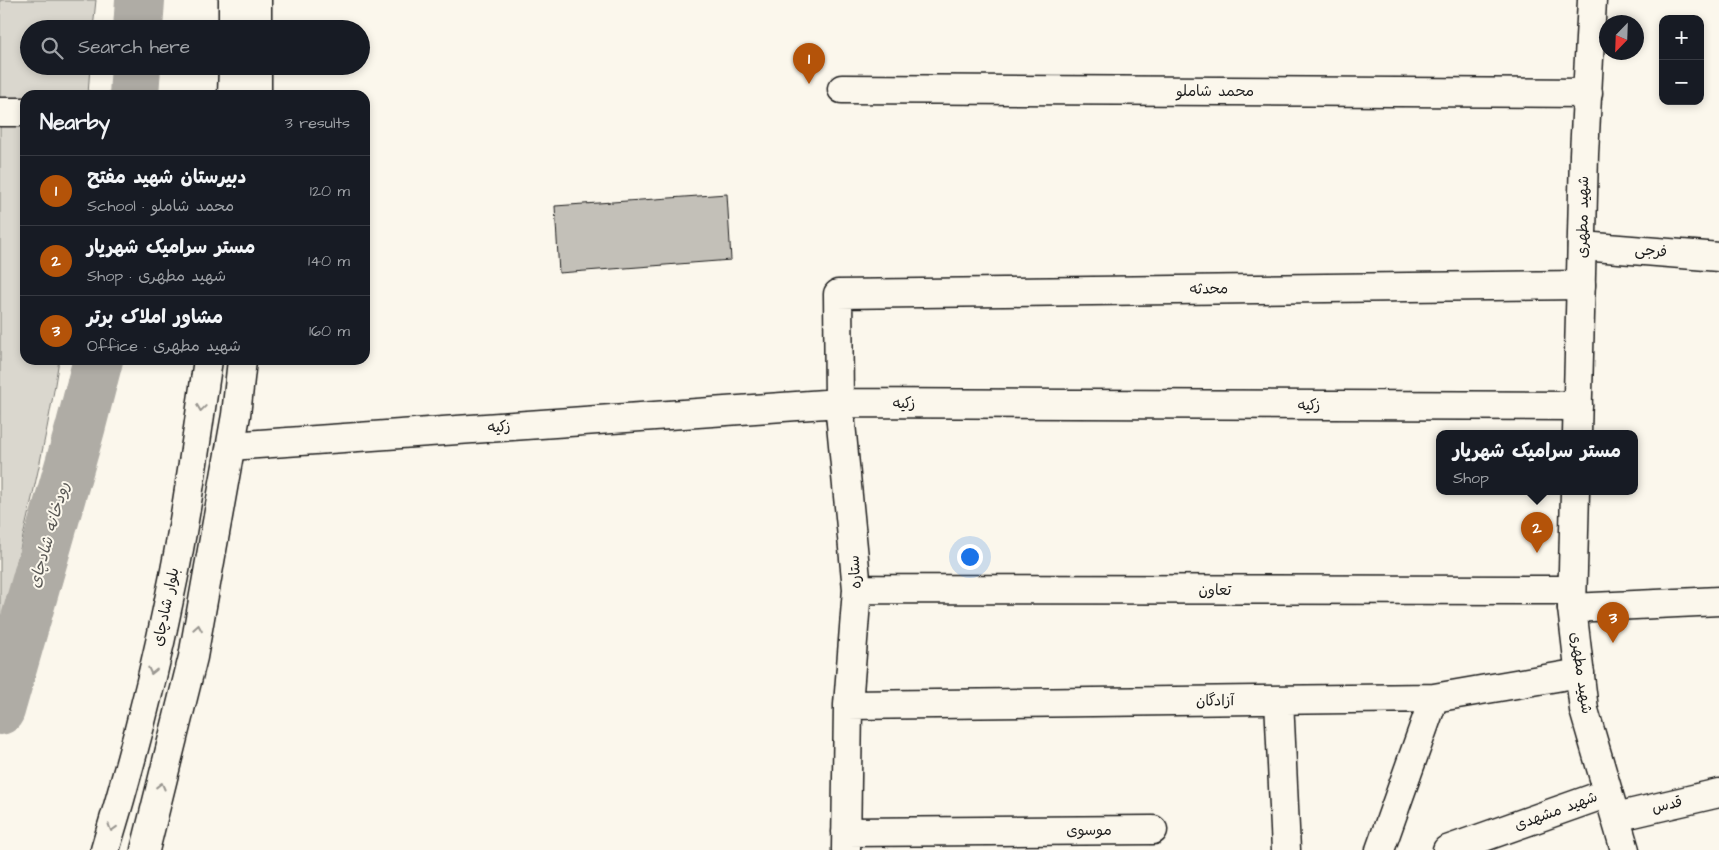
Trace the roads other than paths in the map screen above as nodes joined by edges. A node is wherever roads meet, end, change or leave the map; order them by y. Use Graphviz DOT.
graph roads {
  1 [pos="233,0"];
  2 [pos="257,0"];
  3 [pos="1592,0"];
  4 [pos="233,20"];
  5 [pos="257,20"];
  6 [pos="233,75"];
  7 [pos="257,75"];
  8 [pos="842,89"];
  9 [pos="232,90"];
  10 [pos="257,90"];
  11 [pos="1588,93"];
  12 [pos="0,112"];
  13 [pos="20,112"];
  14 [pos="1582,246"];
  15 [pos="1719,256"];
  16 [pos="1581,285"];
  17 [pos="838,294"];
  18 [pos="207,365"];
  19 [pos="241,365"];
  20 [pos="839,403"];
  21 [pos="1578,406"];
  22 [pos="1577,430"];
  23 [pos="231,446"];
  24 [pos="1575,495"];
  25 [pos="857,589"];
  26 [pos="1572,599"];
  27 [pos="1719,601"];
  28 [pos="1580,673"];
  29 [pos="1434,698"];
  30 [pos="1279,700"];
  31 [pos="848,705"];
  32 [pos="1719,793"];
  33 [pos="1612,805"];
  34 [pos="1153,830"];
  35 [pos="846,841"];
  36 [pos="994,841"];
  37 [pos="105,850"];
  38 [pos="145,850"];
  39 [pos="1286,850"];
  40 [pos="1380,850"];
  41 [pos="1447,850"];
  42 [pos="1625,850"];
  1 -- 4 [label="street"];
  2 -- 5 [label="street"];
  3 -- 11 [label="street, شهید مطهری"];
  6 -- 9 [label="street"];
  7 -- 10 [label="street"];
  8 -- 11 [label="street, محمد شاملو"];
  11 -- 14 [label="street, شهید مطهری"];
  12 -- 13 [label="street"];
  14 -- 15 [label="street, فرجی"];
  14 -- 16 [label="street, شهید مطهری"];
  16 -- 17 [label="street, محدثه"];
  16 -- 21 [label="street, شهید مطهری"];
  17 -- 20 [label="street, ستاره"];
  18 -- 37 [label="street, بلوار شادچای, one-way"];
  19 -- 23 [label="street"];
  20 -- 21 [label="street, زکیه"];
  20 -- 23 [label="street, زکیه"];
  20 -- 25 [label="street, ستاره"];
  21 -- 22 [label="street, شهید مطهری"];
  38 -- 23 [label="street, one-way"];
  24 -- 26 [label="street, شهید مطهری"];
  25 -- 26 [label="street, تعاون"];
  25 -- 31 [label="street, ستاره"];
  26 -- 27 [label="street, تعاون"];
  26 -- 28 [label="street, شهید مطهری"];
  28 -- 29 [label="street, آزادگان"];
  28 -- 33 [label="street, شهید مطهری"];
  29 -- 30 [label="street, آزادگان"];
  29 -- 40 [label="street"];
  30 -- 31 [label="street, آزادگان"];
  30 -- 39 [label="street"];
  31 -- 35 [label="street, ستاره"];
  32 -- 33 [label="street, قدس"];
  33 -- 41 [label="street, شهید مشهدی"];
  33 -- 42 [label="street, شهید مطهری"];
  34 -- 36 [label="street, موسوی"];
  35 -- 36 [label="street, موسوی"];
}
